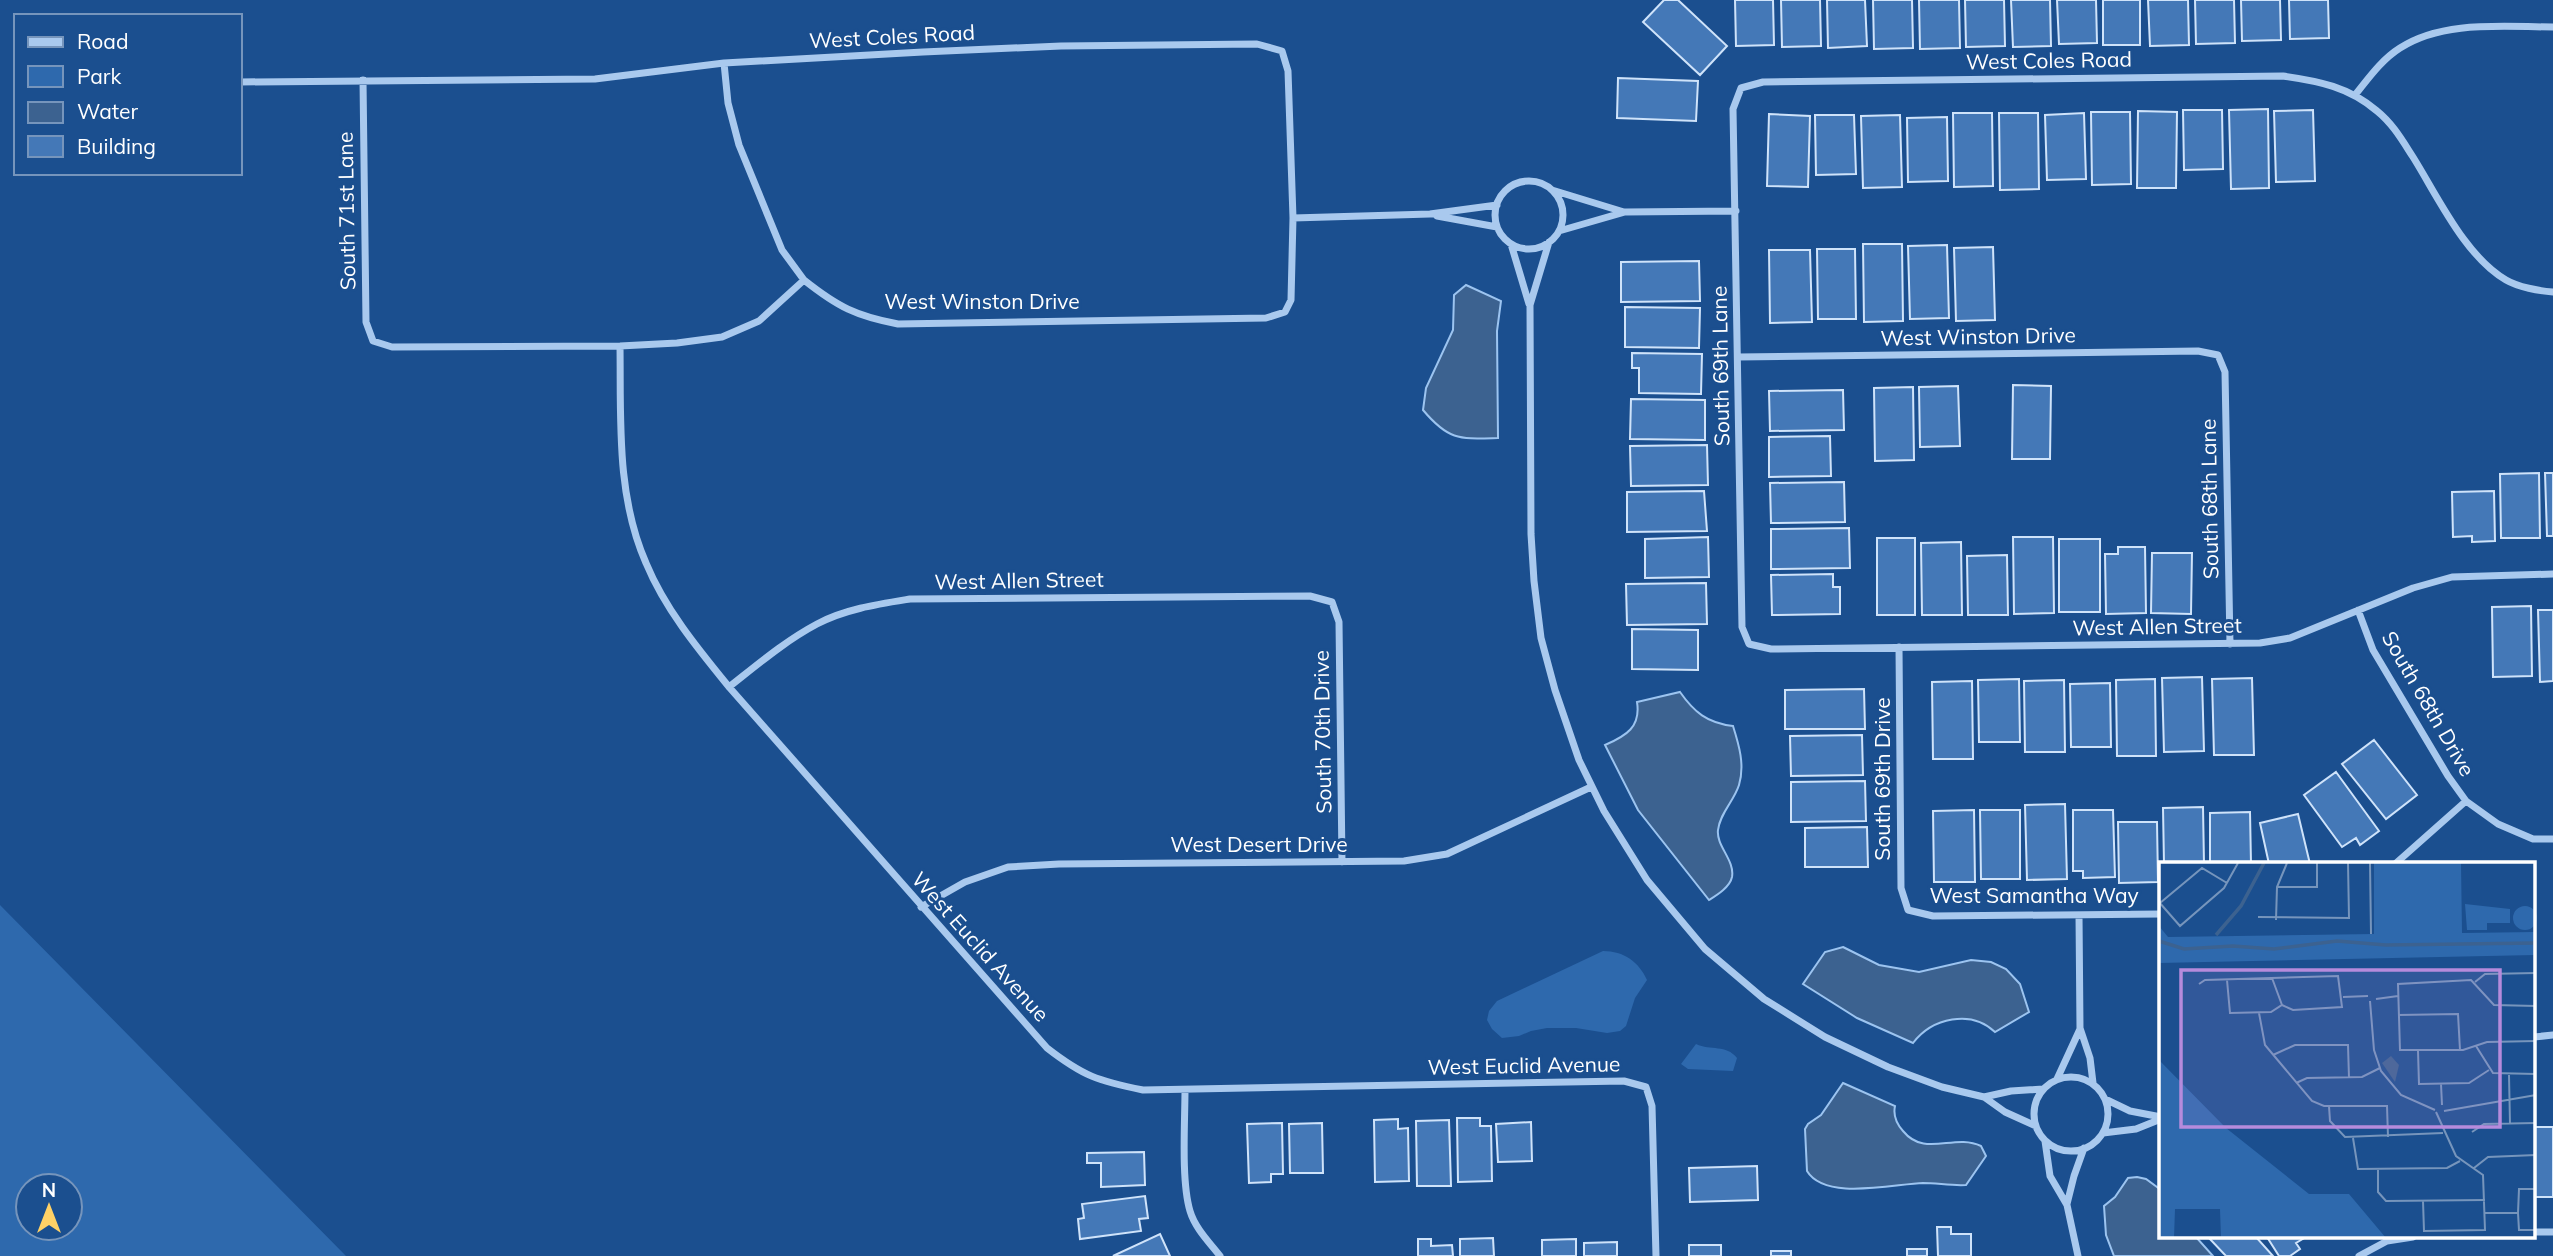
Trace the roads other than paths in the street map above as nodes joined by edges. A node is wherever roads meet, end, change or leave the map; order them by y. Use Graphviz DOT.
graph roads {
  1 [pos="2553,27"];
  2 [pos="724,63"];
  3 [pos="363,80"];
  4 [pos="242,82"];
  5 [pos="1741,88"];
  6 [pos="2355,95"];
  7 [pos="1551,190"];
  8 [pos="1497,205"];
  9 [pos="1736,211"];
  10 [pos="1625,212"];
  11 [pos="1430,214"];
  12 [pos="1293,218"];
  13 [pos="1497,227"];
  14 [pos="1559,231"];
  15 [pos="1549,242"];
  16 [pos="1511,244"];
  17 [pos="804,281"];
  18 [pos="2553,292"];
  19 [pos="1530,304"];
  20 [pos="1285,312"];
  21 [pos="620,346"];
  22 [pos="2218,355"];
  23 [pos="1738,358"];
  24 [pos="2553,574"];
  25 [pos="1332,602"];
  26 [pos="2358,610"];
  27 [pos="2230,644"];
  28 [pos="1749,645"];
  29 [pos="1899,647"];
  30 [pos="729,687"];
  31 [pos="1591,787"];
  32 [pos="2466,801"];
  33 [pos="2553,839"];
  34 [pos="1342,862"];
  35 [pos="2397,862"];
  36 [pos="921,907"];
  37 [pos="1908,910"];
  38 [pos="2159,914"];
  39 [pos="2079,915"];
  40 [pos="2080,1028"];
  41 [pos="2057,1079"];
  42 [pos="2093,1083"];
  43 [pos="1185,1090"];
  44 [pos="2043,1090"];
  45 [pos="1984,1097"];
  46 [pos="2105,1099"];
  47 [pos="2159,1118"];
  48 [pos="2159,1119"];
  49 [pos="2036,1126"];
  50 [pos="2103,1133"];
  51 [pos="2045,1141"];
  52 [pos="2084,1148"];
  53 [pos="2067,1205"];
  54 [pos="2406,1238"];
  55 [pos="1220,1256"];
  56 [pos="1656,1256"];
  57 [pos="2077,1256"];
  58 [pos="2359,1256"];
  1 -- 6 [label="street"];
  2 -- 3 [label="street, West Coles Road"];
  2 -- 12 [label="street, West Coles Road"];
  2 -- 17 [label="street, West Winston Drive"];
  3 -- 4 [label="street, West Coles Road"];
  3 -- 21 [label="street, South 71st Lane"];
  5 -- 6 [label="street, West Coles Road"];
  5 -- 9 [label="street, South 69th Lane"];
  6 -- 18 [label="street, West Coles Road"];
  7 -- 8 [label="street"];
  7 -- 10 [label="street"];
  7 -- 14 [label="street"];
  8 -- 11 [label="street"];
  8 -- 13 [label="street"];
  9 -- 10 [label="street"];
  9 -- 23 [label="street, South 69th Lane"];
  10 -- 14 [label="street"];
  11 -- 12 [label="street"];
  11 -- 13 [label="street"];
  12 -- 20 [label="street, West Coles Road"];
  13 -- 16 [label="street"];
  14 -- 15 [label="street"];
  15 -- 16 [label="street"];
  15 -- 19 [label="street"];
  16 -- 19 [label="street"];
  17 -- 20 [label="street, West Winston Drive"];
  17 -- 21 [label="street"];
  19 -- 31 [label="street"];
  21 -- 30 [label="street, West Euclid Avenue"];
  22 -- 23 [label="street, West Winston Drive"];
  22 -- 27 [label="street, South 68th Lane"];
  23 -- 28 [label="street, South 69th Lane"];
  24 -- 26 [label="street, West Allen Street"];
  25 -- 30 [label="street, West Allen Street"];
  25 -- 34 [label="street, South 70th Drive"];
  26 -- 27 [label="street, West Allen Street"];
  26 -- 32 [label="street, South 68th Drive"];
  27 -- 29 [label="street, West Allen Street"];
  28 -- 29 [label="street, West Allen Street"];
  29 -- 37 [label="street, South 69th Drive"];
  30 -- 36 [label="street, West Euclid Avenue"];
  31 -- 34 [label="street, West Desert Drive"];
  31 -- 45 [label="street"];
  32 -- 33 [label="street, South 68th Drive"];
  32 -- 35 [label="street"];
  34 -- 36 [label="street, West Desert Drive"];
  36 -- 43 [label="street, West Euclid Avenue"];
  37 -- 39 [label="street, West Samantha Way"];
  38 -- 39 [label="street, West Samantha Way"];
  39 -- 40 [label="street"];
  40 -- 41 [label="street"];
  40 -- 42 [label="street"];
  41 -- 42 [label="street"];
  41 -- 44 [label="street"];
  42 -- 46 [label="street"];
  43 -- 55 [label="street"];
  43 -- 56 [label="street, West Euclid Avenue"];
  44 -- 45 [label="street"];
  44 -- 49 [label="street"];
  45 -- 49 [label="street"];
  46 -- 47 [label="street"];
  46 -- 50 [label="street"];
  48 -- 50 [label="street"];
  49 -- 51 [label="street"];
  50 -- 52 [label="street"];
  51 -- 52 [label="street"];
  51 -- 53 [label="street"];
  52 -- 53 [label="street"];
  53 -- 57 [label="street"];
  54 -- 58 [label="street"];
}
